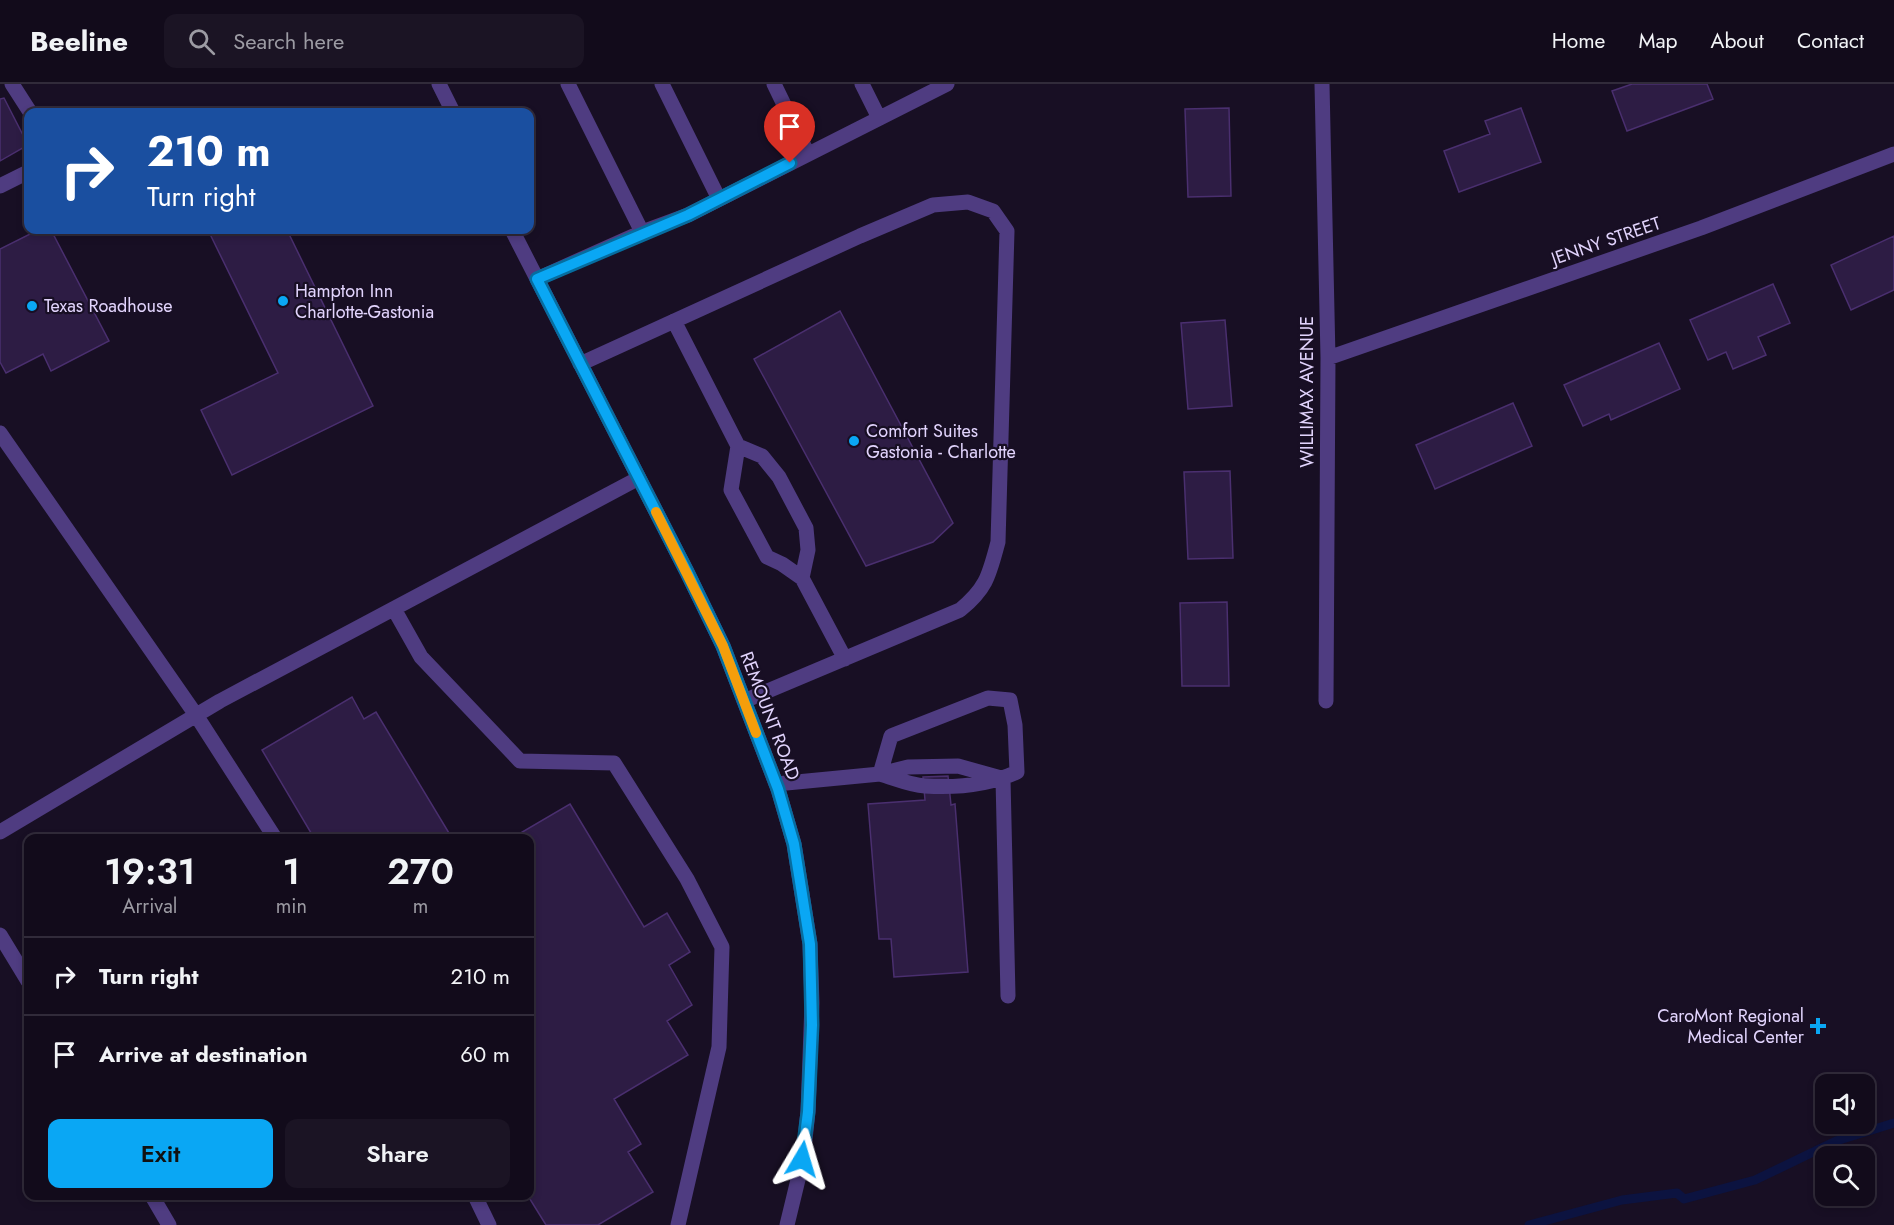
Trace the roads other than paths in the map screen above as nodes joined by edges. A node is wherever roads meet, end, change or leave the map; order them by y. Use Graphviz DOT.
graph roads {
  1 [pos="12,84"];
  2 [pos="439,84"];
  3 [pos="568,84"];
  4 [pos="662,84"];
  5 [pos="774,84"];
  6 [pos="862,84"];
  7 [pos="947,84"];
  8 [pos="1322,84"];
  9 [pos="27,108"];
  10 [pos="451,108"];
  11 [pos="879,118"];
  12 [pos="808,154"];
  13 [pos="1894,154"];
  14 [pos="24,174"];
  15 [pos="0,186"];
  16 [pos="719,199"];
  17 [pos="642,232"];
  18 [pos="514,234"];
  19 [pos="537,279"];
  20 [pos="674,321"];
  21 [pos="1328,358"];
  22 [pos="580,364"];
  23 [pos="0,433"];
  24 [pos="738,446"];
  25 [pos="639,478"];
  26 [pos="802,578"];
  27 [pos="394,609"];
  28 [pos="845,659"];
  29 [pos="744,701"];
  30 [pos="1326,701"];
  31 [pos="196,715"];
  32 [pos="880,774"];
  33 [pos="1003,779"];
  34 [pos="776,784"];
  35 [pos="0,832"];
  36 [pos="272,834"];
  37 [pos="0,934"];
  38 [pos="24,974"];
  39 [pos="1008,996"];
  40 [pos="154,1200"];
  41 [pos="478,1200"];
  42 [pos="169,1225"];
  43 [pos="489,1225"];
  44 [pos="678,1225"];
  45 [pos="788,1225"];
  1 -- 9 [label="street"];
  2 -- 10 [label="street"];
  3 -- 17 [label="street"];
  4 -- 16 [label="street"];
  5 -- 12 [label="street"];
  6 -- 11 [label="street"];
  7 -- 11 [label="street"];
  8 -- 21 [label="street, WILLIMAX AVENUE"];
  11 -- 12 [label="street"];
  12 -- 16 [label="street"];
  13 -- 21 [label="street, JENNY STREET"];
  14 -- 15 [label="street"];
  16 -- 17 [label="street"];
  17 -- 19 [label="street"];
  18 -- 19 [label="street, REMOUNT ROAD"];
  19 -- 22 [label="street, REMOUNT ROAD"];
  20 -- 22 [label="street"];
  20 -- 24 [label="street"];
  20 -- 28 [label="street"];
  21 -- 30 [label="street, WILLIMAX AVENUE"];
  22 -- 25 [label="street, REMOUNT ROAD"];
  23 -- 31 [label="street"];
  24 -- 26 [label="street"];
  24 -- 26 [label="street"];
  25 -- 27 [label="street"];
  25 -- 29 [label="street, REMOUNT ROAD"];
  26 -- 28 [label="street"];
  27 -- 31 [label="street"];
  27 -- 44 [label="street"];
  28 -- 29 [label="street"];
  29 -- 34 [label="street, REMOUNT ROAD"];
  31 -- 35 [label="street"];
  31 -- 36 [label="street"];
  32 -- 33 [label="street"];
  32 -- 33 [label="street"];
  32 -- 34 [label="street"];
  33 -- 39 [label="street"];
  34 -- 45 [label="street, REMOUNT ROAD"];
  37 -- 38 [label="street"];
  40 -- 42 [label="street"];
  41 -- 43 [label="street"];
}
